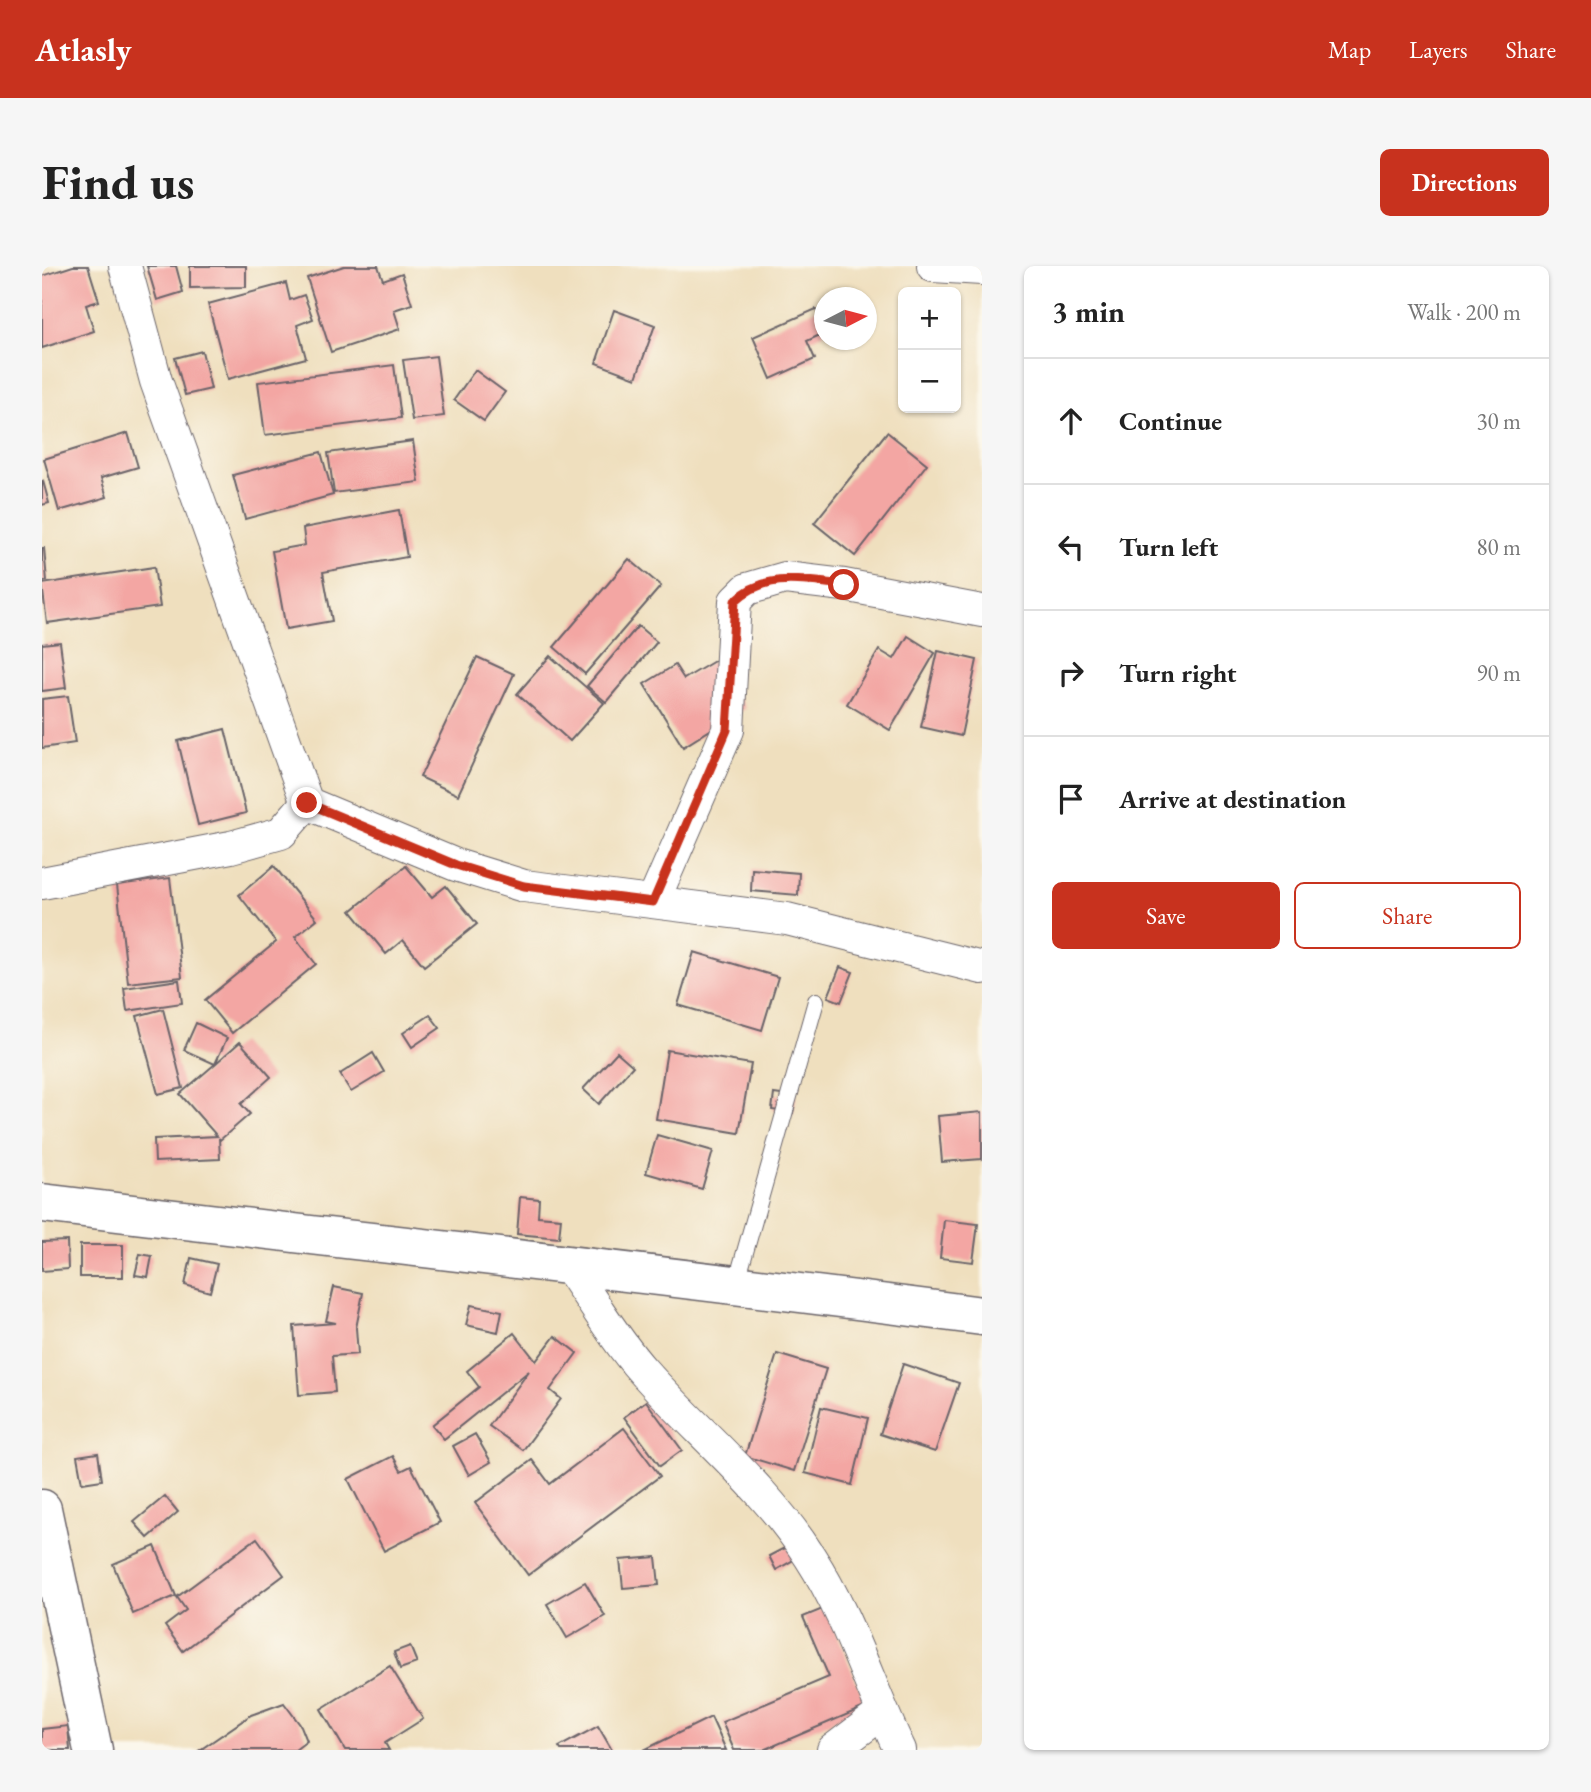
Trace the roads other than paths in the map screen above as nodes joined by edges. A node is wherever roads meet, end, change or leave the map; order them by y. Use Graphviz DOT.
graph roads {
  1 [pos="125,266"];
  2 [pos="933,266"];
  3 [pos="982,269"];
  4 [pos="982,611"];
  5 [pos="307,803"];
  6 [pos="42,883"];
  7 [pos="653,902"];
  8 [pos="982,968"];
  9 [pos="816,1001"];
  10 [pos="42,1203"];
  11 [pos="569,1267"];
  12 [pos="736,1284"];
  13 [pos="982,1316"];
  14 [pos="42,1509"];
  15 [pos="882,1713"];
  16 [pos="93,1750"];
  17 [pos="833,1750"];
  18 [pos="900,1750"];
  1 -- 5 [label="street"];
  2 -- 3 [label="street"];
  4 -- 7 [label="street"];
  5 -- 6 [label="street"];
  5 -- 7 [label="street"];
  7 -- 8 [label="street"];
  9 -- 12 [label="lane"];
  10 -- 11 [label="main road"];
  11 -- 12 [label="main road"];
  11 -- 15 [label="street"];
  12 -- 13 [label="main road"];
  14 -- 16 [label="main road"];
  15 -- 17 [label="street"];
  15 -- 18 [label="street"];
}
